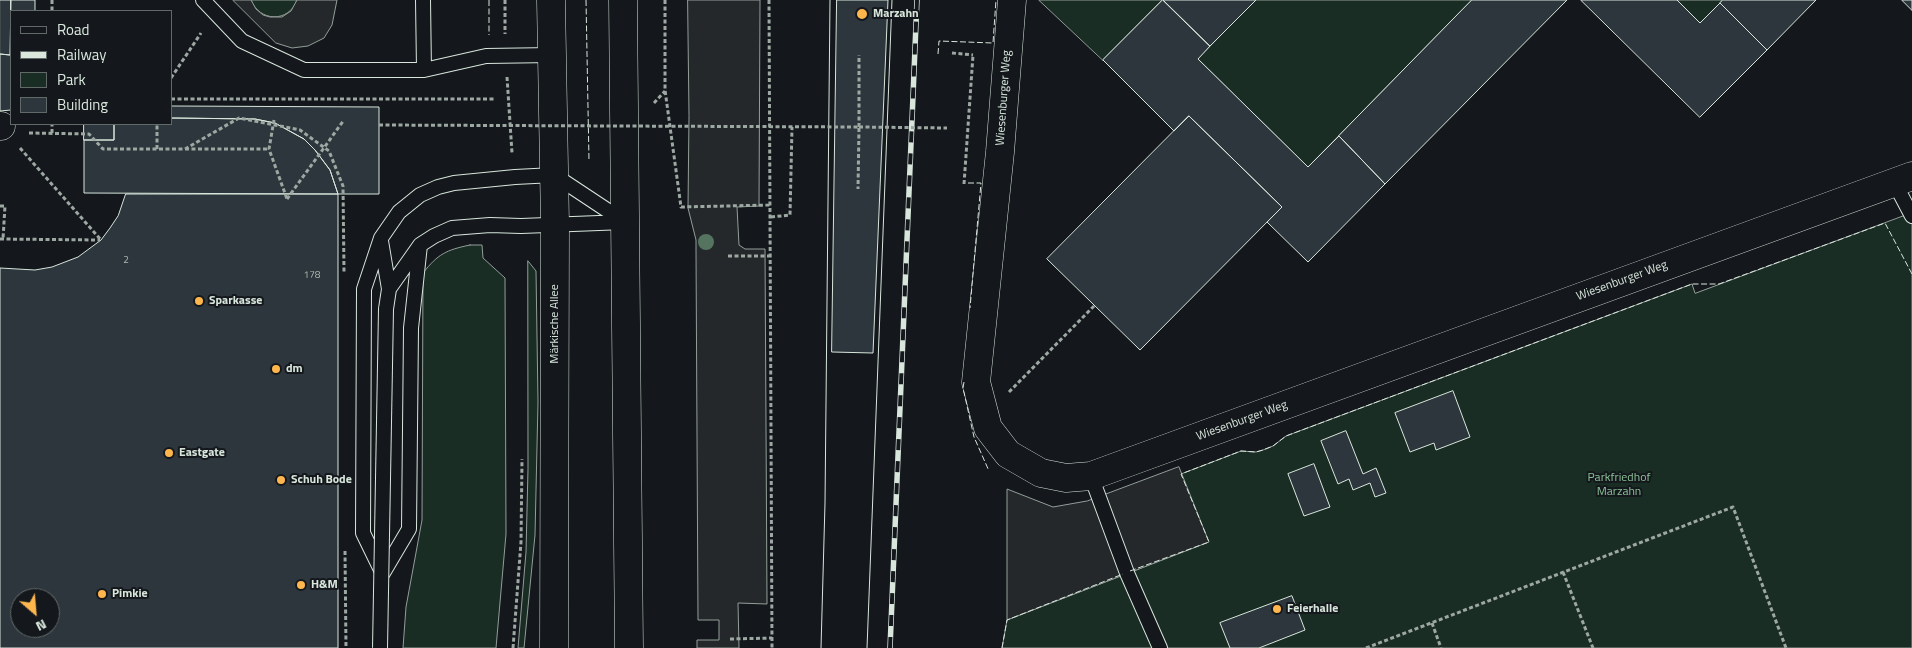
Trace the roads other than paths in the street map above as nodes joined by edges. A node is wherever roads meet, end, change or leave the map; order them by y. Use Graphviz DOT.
graph roads {
  1 [pos="203,0"];
  2 [pos="423,0"];
  3 [pos="551,0"];
  4 [pos="623,0"];
  5 [pos="1012,0"];
  6 [pos="552,55"];
  7 [pos="424,70"];
  8 [pos="554,175"];
  9 [pos="1903,179"];
  10 [pos="1912,216"];
  11 [pos="625,222"];
  12 [pos="555,224"];
  13 [pos="381,238"];
  14 [pos="420,245"];
  15 [pos="389,289"];
  16 [pos="1091,476"];
  17 [pos="383,574"];
  18 [pos="381,648"];
  19 [pos="554,648"];
  20 [pos="629,648"];
  21 [pos="1160,648"];
  1 -- 7 [label="lane"];
  2 -- 7 [label="lane"];
  3 -- 6 [label="street, Märkische Allee"];
  4 -- 11 [label="street"];
  5 -- 16 [label="street, Wiesenburger Weg"];
  6 -- 7 [label="lane"];
  6 -- 8 [label="street, Märkische Allee"];
  8 -- 11 [label="lane"];
  8 -- 12 [label="street, Märkische Allee"];
  8 -- 13 [label="lane"];
  9 -- 10 [label="lane"];
  9 -- 16 [label="street, Wiesenburger Weg"];
  11 -- 12 [label="lane"];
  11 -- 20 [label="street"];
  12 -- 14 [label="lane"];
  12 -- 19 [label="street, Märkische Allee"];
  13 -- 15 [label="lane"];
  13 -- 17 [label="lane"];
  14 -- 15 [label="lane"];
  14 -- 17 [label="lane"];
  15 -- 18 [label="lane, bridge"];
  16 -- 21 [label="lane"];
  17 -- 18 [label="lane"];
}
